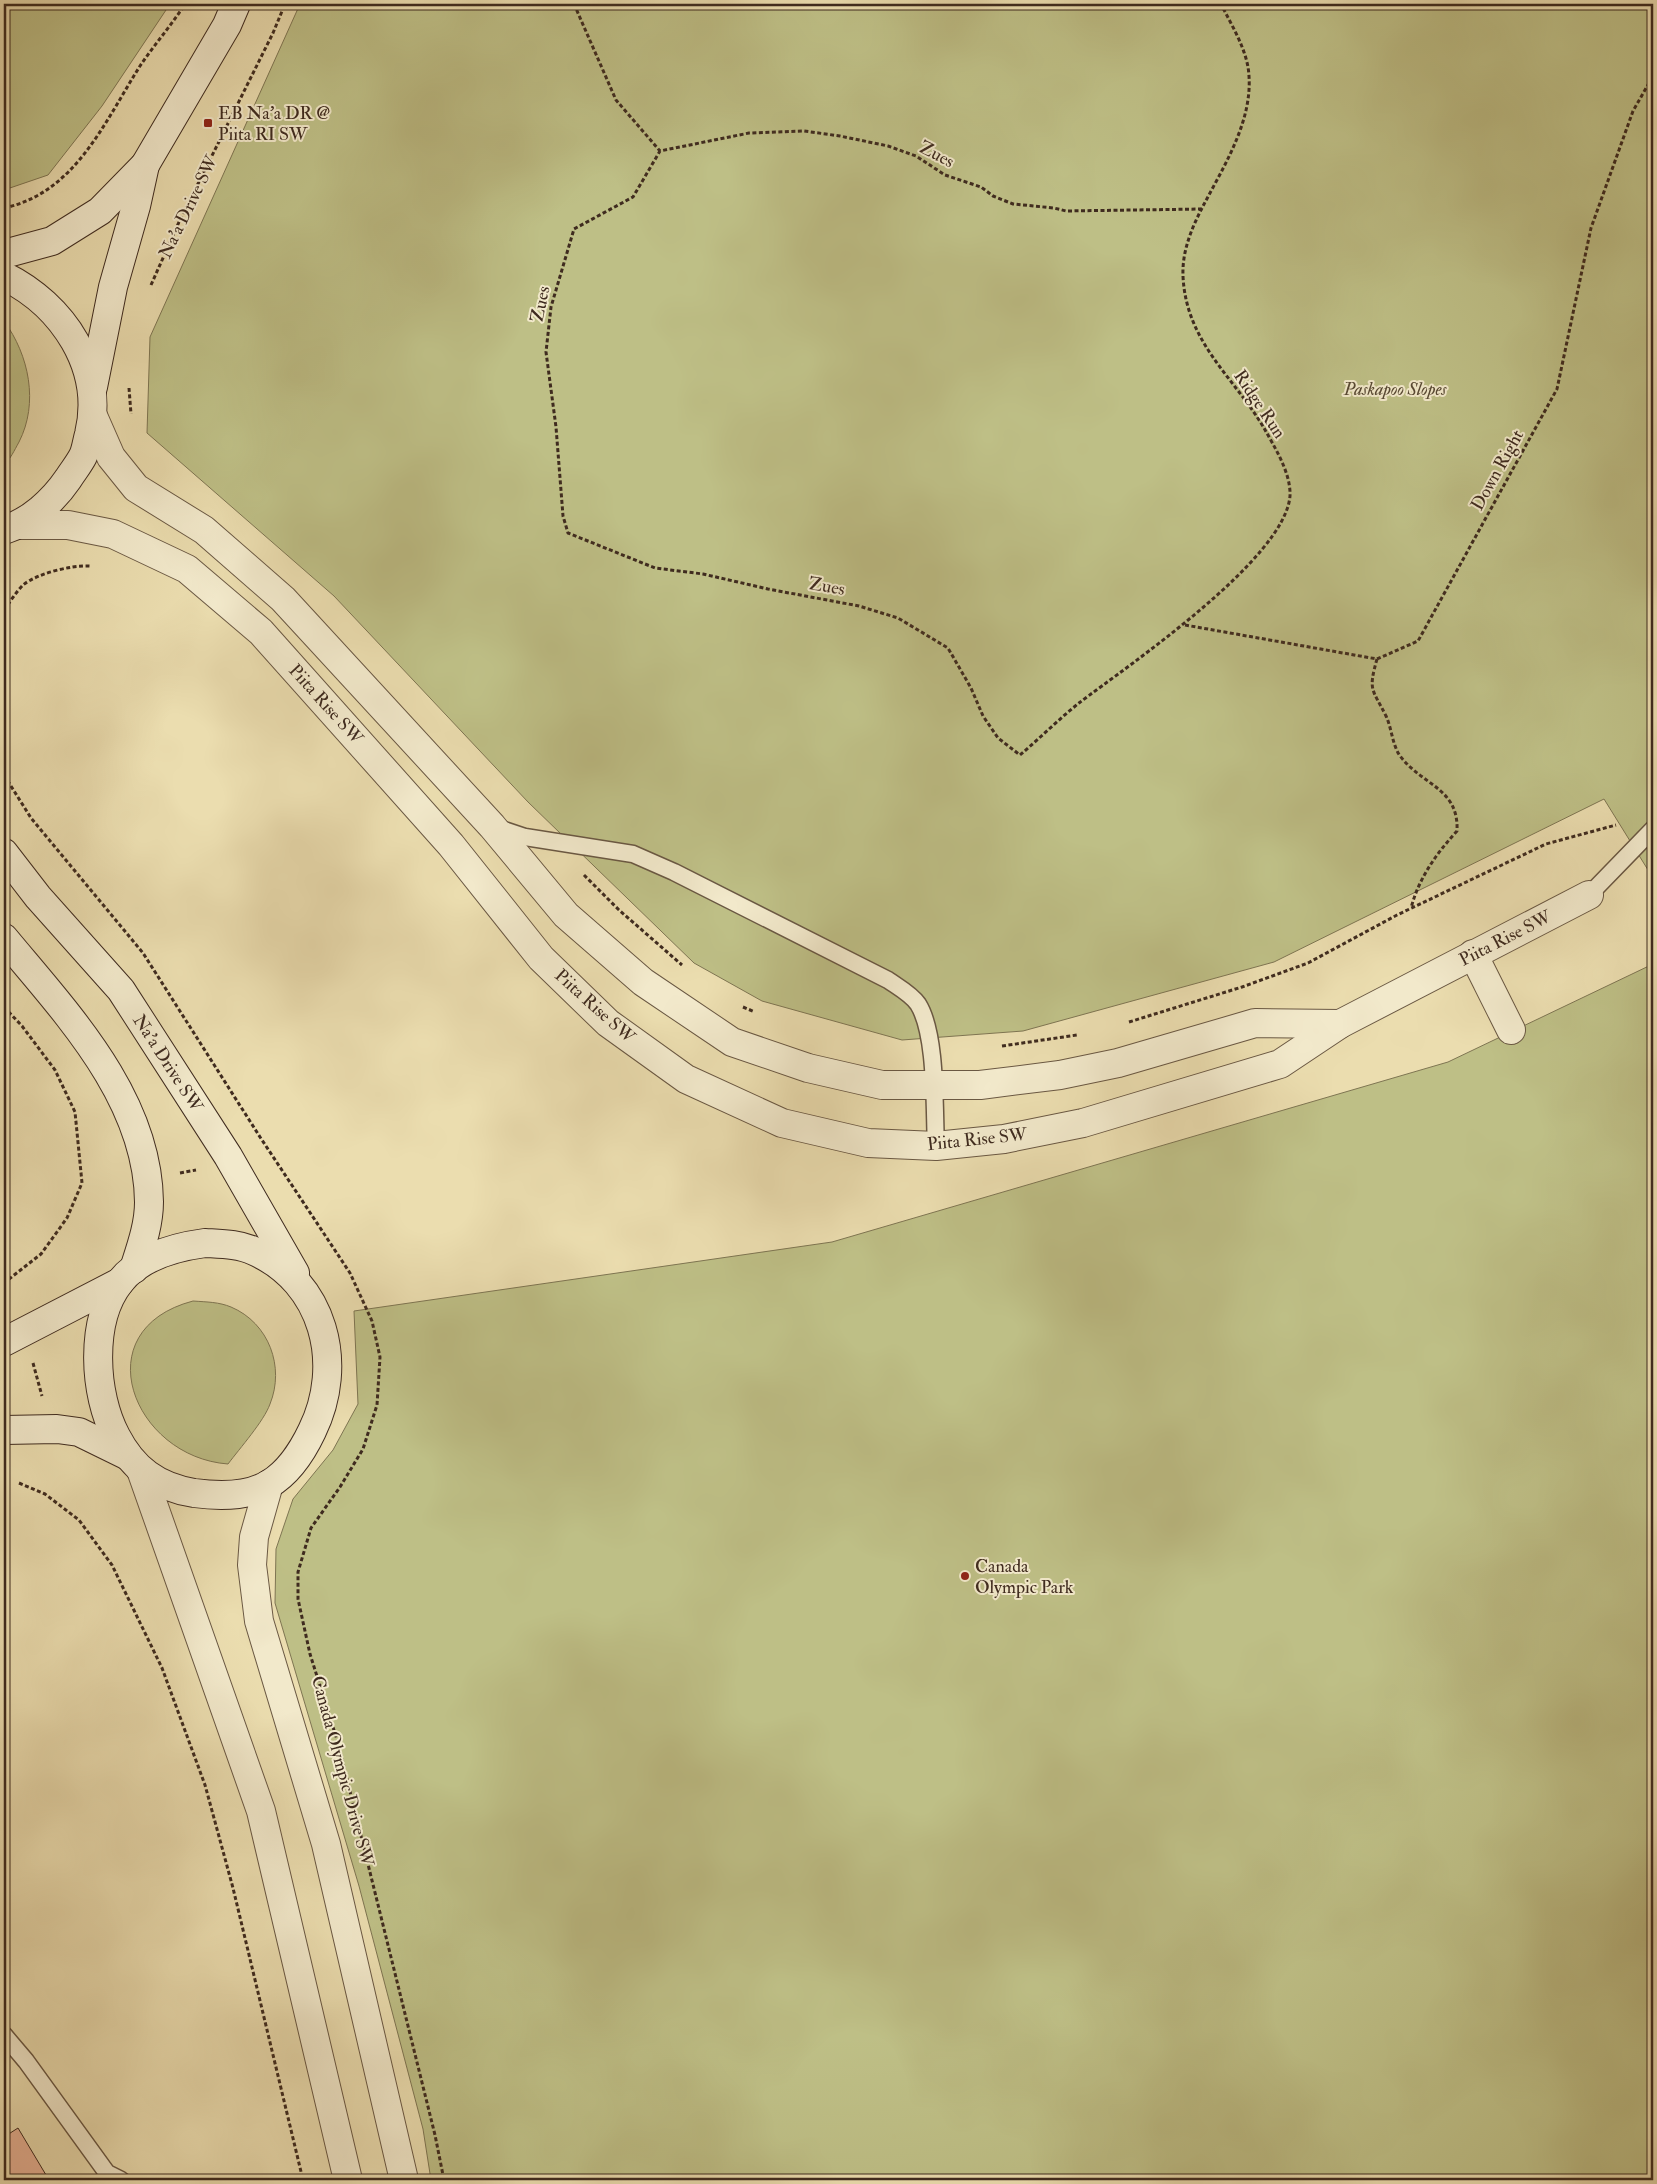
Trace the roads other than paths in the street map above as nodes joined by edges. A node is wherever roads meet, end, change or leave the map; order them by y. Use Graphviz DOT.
graph roads {
  1 [pos="236,4"];
  2 [pos="145,165"];
  3 [pos="4,254"];
  4 [pos="4,276"];
  5 [pos="93,388"];
  6 [pos="93,416"];
  7 [pos="12,527"];
  8 [pos="492,826"];
  9 [pos="1653,829"];
  10 [pos="4,853"];
  11 [pos="1589,895"];
  12 [pos="4,938"];
  13 [pos="1473,954"];
  14 [pos="1340,1024"];
  15 [pos="1511,1030"];
  16 [pos="934,1087"];
  17 [pos="936,1146"];
  18 [pos="127,1275"];
  19 [pos="306,1291"];
  20 [pos="4,1342"];
  21 [pos="4,1430"];
  22 [pos="134,1463"];
  23 [pos="269,1484"];
  24 [pos="4,2035"];
  25 [pos="121,2180"];
  26 [pos="348,2180"];
  27 [pos="404,2180"];
  1 -- 2 [label="street"];
  2 -- 3 [label="street"];
  2 -- 5 [label="street"];
  4 -- 5 [label="street"];
  5 -- 6 [label="street"];
  6 -- 7 [label="street"];
  6 -- 8 [label="street, Piita Rise SW"];
  7 -- 17 [label="street, Piita Rise SW"];
  8 -- 16 [label="street, Piita Rise SW"];
  8 -- 16 [label="lane"];
  9 -- 11 [label="lane, Piita Rise SW"];
  10 -- 19 [label="street, Na'a Drive SW"];
  11 -- 13 [label="street, Piita Rise SW"];
  12 -- 18 [label="street"];
  13 -- 14 [label="street, Piita Rise SW"];
  13 -- 15 [label="street"];
  14 -- 16 [label="street, Piita Rise SW"];
  14 -- 17 [label="street, Piita Rise SW"];
  16 -- 17 [label="lane"];
  18 -- 19 [label="street"];
  18 -- 20 [label="street"];
  18 -- 22 [label="street"];
  19 -- 23 [label="street"];
  21 -- 22 [label="street"];
  22 -- 23 [label="street"];
  22 -- 26 [label="street"];
  23 -- 27 [label="street, Canada Olympic Drive SW"];
  24 -- 25 [label="lane"];
}
